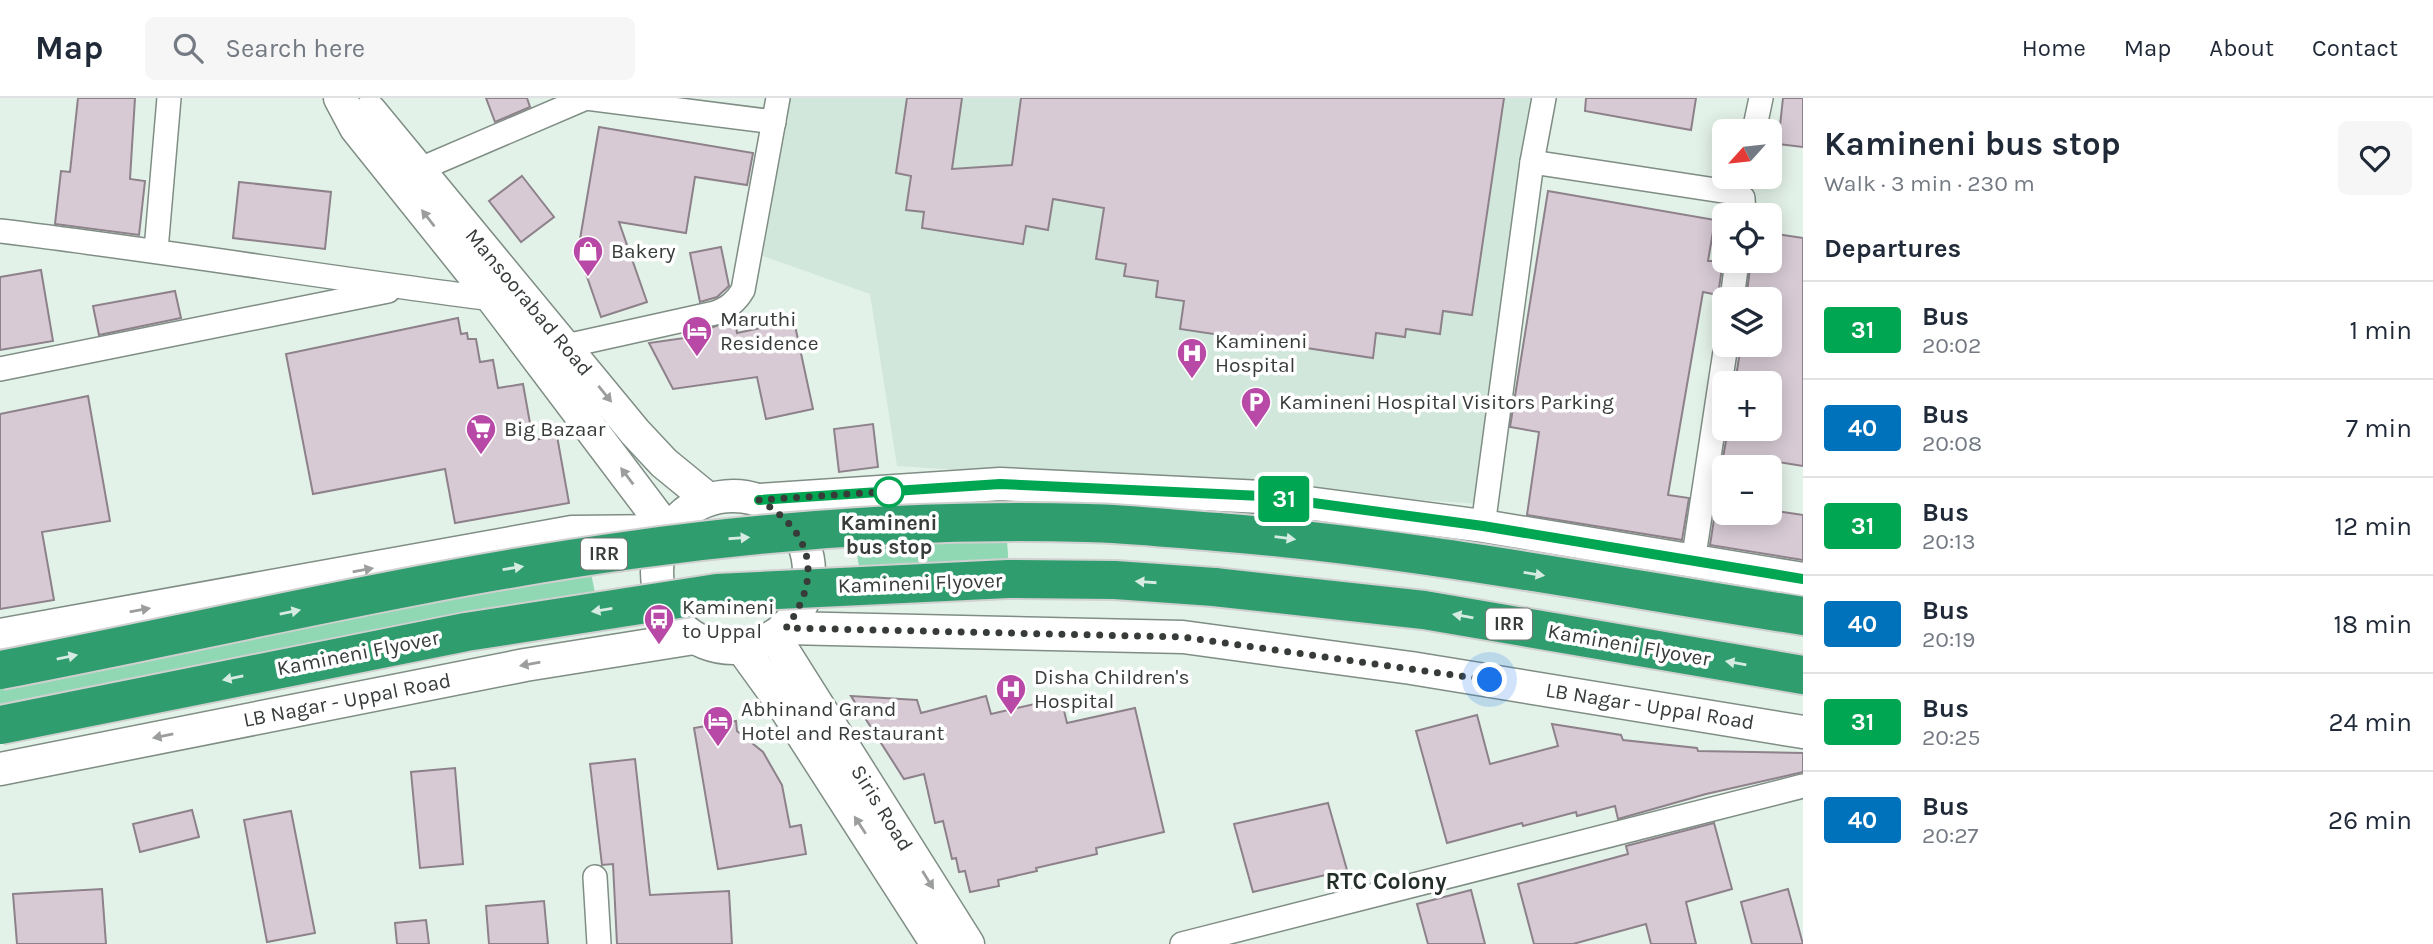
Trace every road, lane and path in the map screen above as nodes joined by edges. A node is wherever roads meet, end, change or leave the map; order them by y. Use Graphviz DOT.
graph roads {
  1 [pos="169,98"];
  2 [pos="778,98"];
  3 [pos="1545,98"];
  4 [pos="1761,98"];
  5 [pos="359,100"];
  6 [pos="1757,119"];
  7 [pos="774,122"];
  8 [pos="1532,162"];
  9 [pos="418,170"];
  10 [pos="1743,203"];
  11 [pos="0,231"];
  12 [pos="465,245"];
  13 [pos="156,250"];
  14 [pos="403,288"];
  15 [pos="503,291"];
  16 [pos="566,346"];
  17 [pos="1724,357"];
  18 [pos="0,369"];
  19 [pos="708,499"];
  20 [pos="759,500"];
  21 [pos="1483,526"];
  22 [pos="668,531"];
  23 [pos="1693,562"];
  24 [pos="1803,579"];
  25 [pos="1803,616"];
  26 [pos="780,632"];
  27 [pos="0,635"];
  28 [pos="694,638"];
  29 [pos="742,648"];
  30 [pos="0,670"];
  31 [pos="1803,674"];
  32 [pos="0,724"];
  33 [pos="1803,732"];
  34 [pos="0,769"];
  35 [pos="1803,786"];
  36 [pos="595,877"];
  37 [pos="599,944"];
  38 [pos="937,944"];
  39 [pos="968,944"];
  40 [pos="1182,944"];
  1 -- 13 [label="street"];
  2 -- 7 [label="street"];
  3 -- 8 [label="street"];
  4 -- 6 [label="street"];
  5 -- 9 [label="street, Mansoorabad Road"];
  12 -- 5 [label="street, one-way"];
  7 -- 9 [label="street"];
  7 -- 16 [label="street"];
  8 -- 10 [label="street"];
  8 -- 21 [label="street"];
  9 -- 12 [label="street, Mansoorabad Road"];
  11 -- 13 [label="street"];
  12 -- 15 [label="street, Mansoorabad Road"];
  13 -- 14 [label="street"];
  14 -- 15 [label="street"];
  14 -- 18 [label="street"];
  15 -- 16 [label="street, Mansoorabad Road"];
  22 -- 15 [label="street, one-way"];
  16 -- 19 [label="street, Mansoorabad Road, one-way"];
  17 -- 23 [label="street"];
  19 -- 20 [label="street"];
  19 -- 22 [label="street"];
  20 -- 21 [label="street"];
  20 -- 26 [label="street"];
  21 -- 23 [label="street"];
  27 -- 22 [label="street, one-way"];
  22 -- 28 [label="street"];
  23 -- 24 [label="street"];
  30 -- 25 [label="highway, IRR, one-way, bridge"];
  26 -- 29 [label="street"];
  26 -- 33 [label="street, LB Nagar - Uppal Road"];
  26 -- 39 [label="street, Siris Road, one-way"];
  28 -- 29 [label="street"];
  28 -- 34 [label="street, LB Nagar - Uppal Road, one-way"];
  38 -- 29 [label="street, Siris Road, one-way"];
  31 -- 32 [label="highway, Kamineni Flyover / IRR, one-way, bridge"];
  35 -- 40 [label="street"];
  36 -- 37 [label="street"];
}
